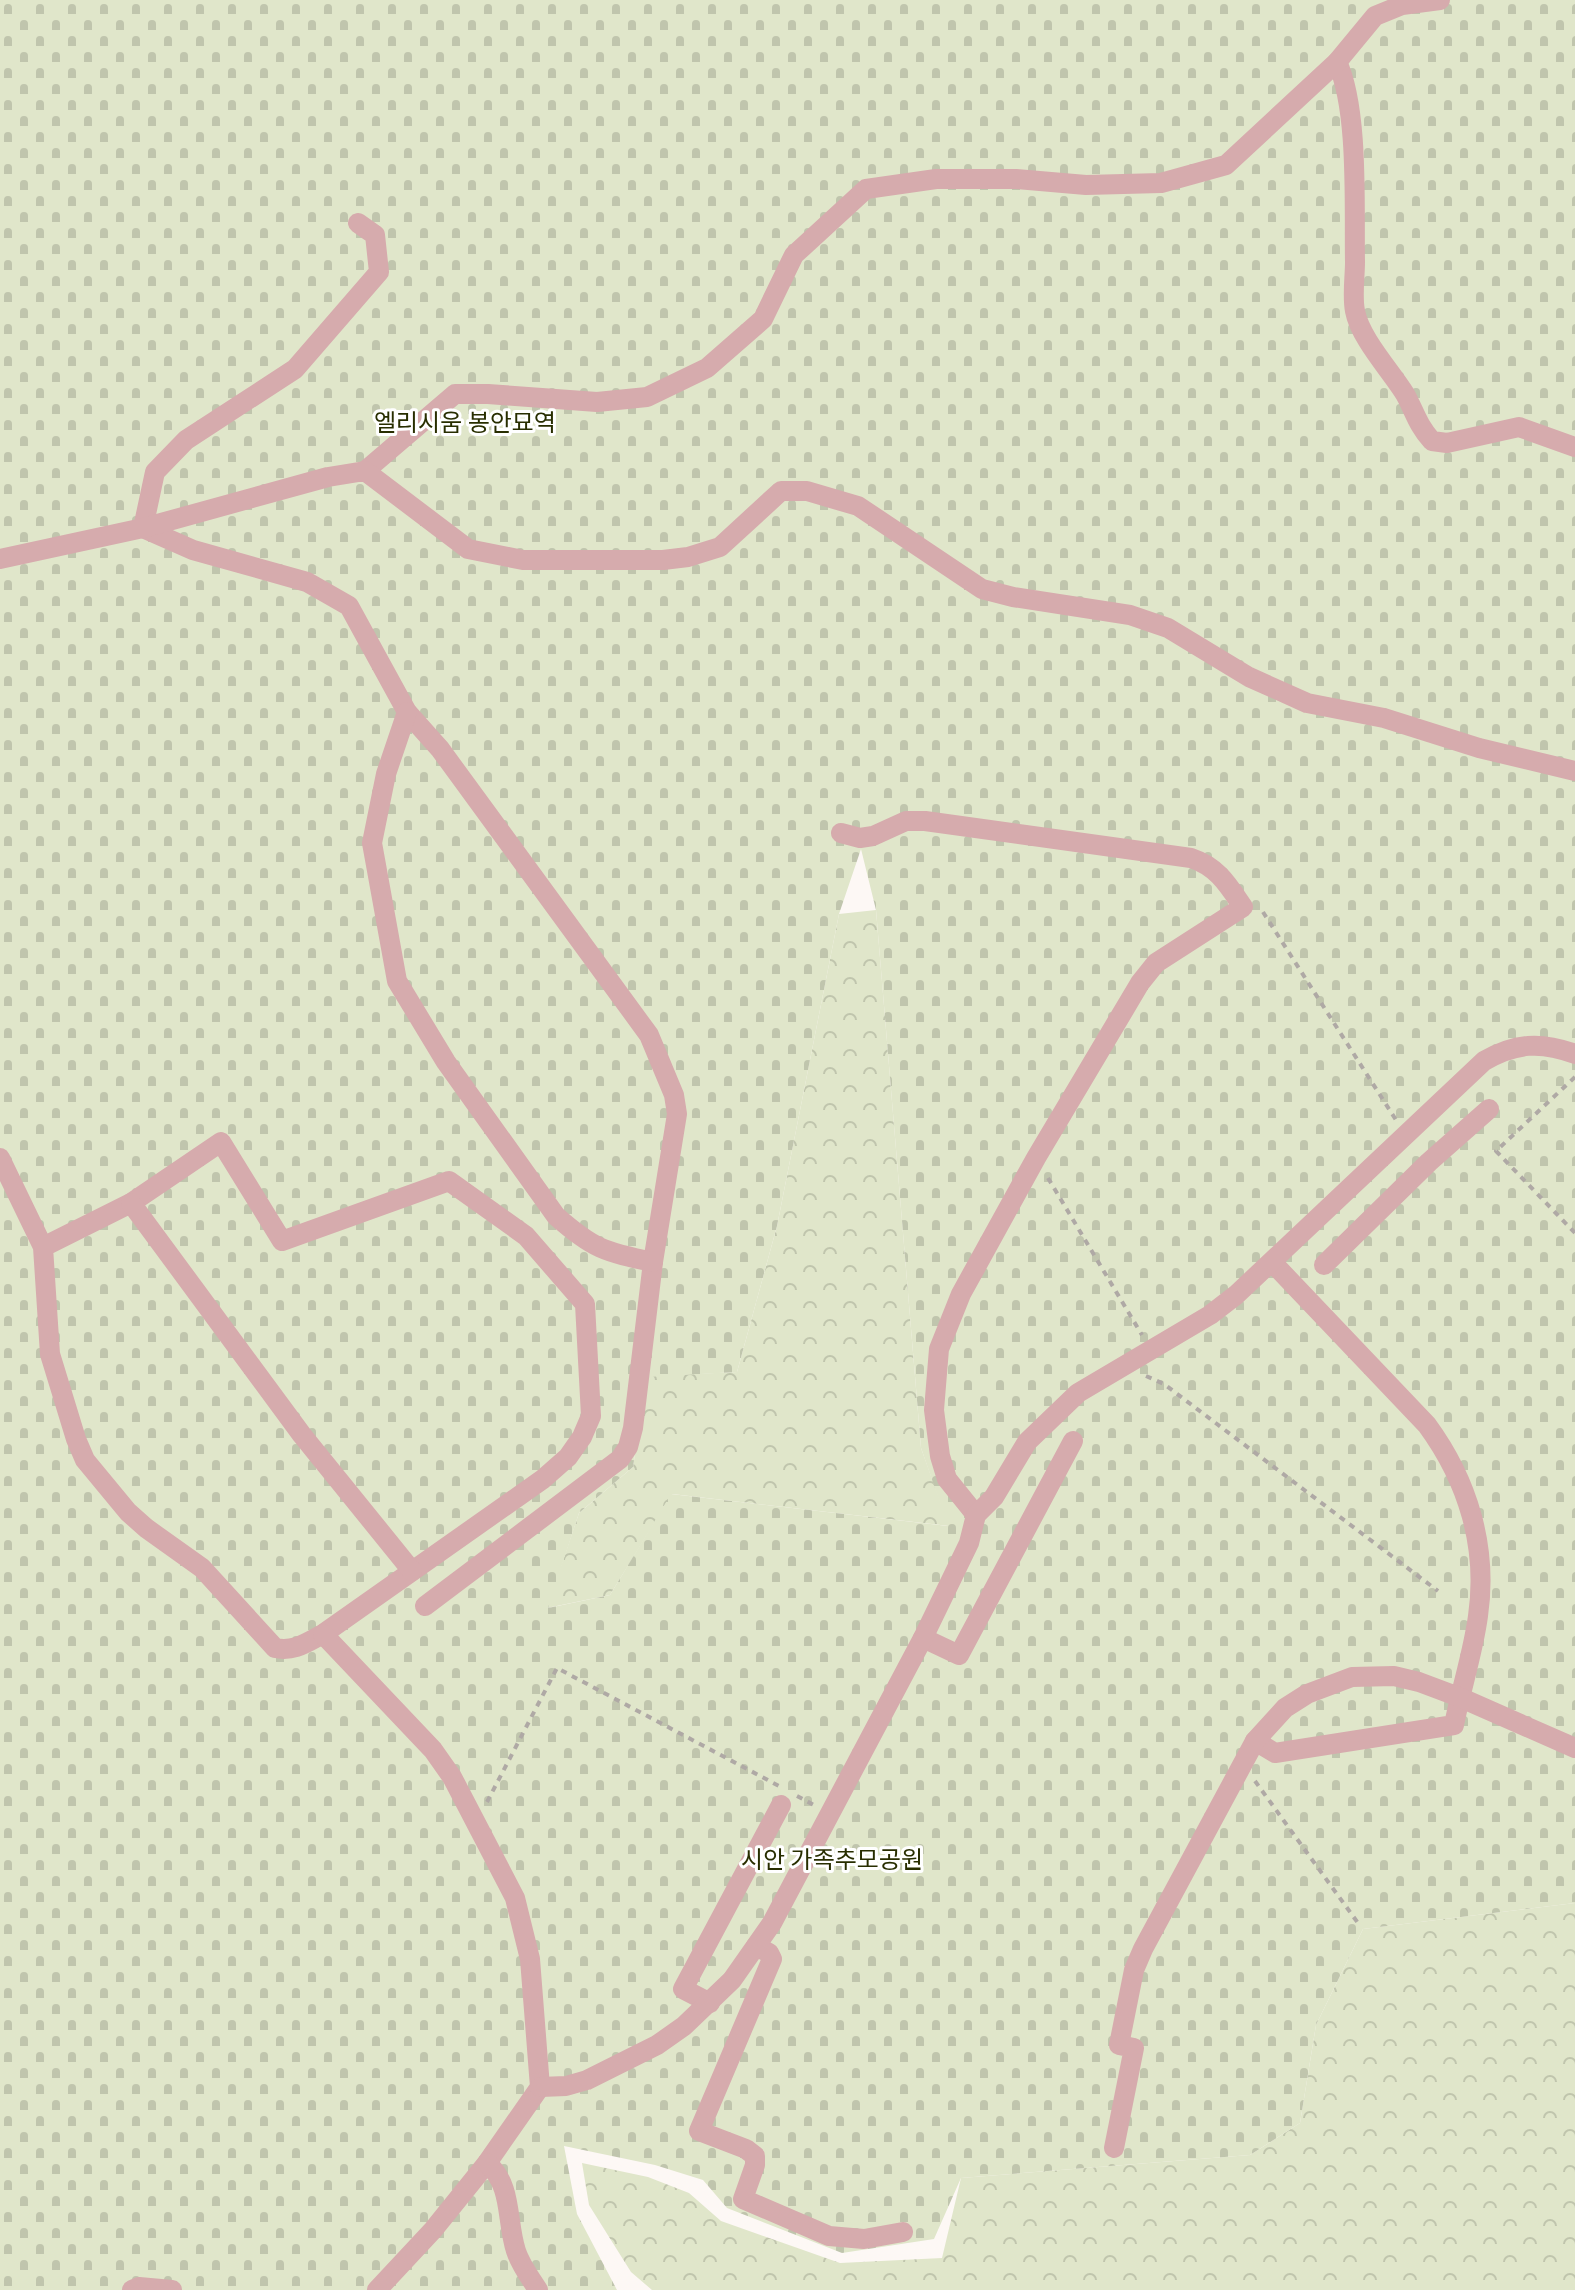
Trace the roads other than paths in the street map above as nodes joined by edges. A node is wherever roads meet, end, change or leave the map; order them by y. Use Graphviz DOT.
graph roads {
  1 [pos="1440,0"];
  2 [pos="1337,62"];
  3 [pos="358,223"];
  4 [pos="1575,447"];
  5 [pos="365,471"];
  6 [pos="143,528"];
  7 [pos="0,559"];
  8 [pos="407,712"];
  9 [pos="1575,771"];
  10 [pos="841,833"];
  11 [pos="1575,1036"];
  12 [pos="1529,1044"];
  13 [pos="1575,1054"];
  14 [pos="1489,1109"];
  15 [pos="1406,1136"];
  16 [pos="0,1158"];
  17 [pos="1429,1162"];
  18 [pos="131,1203"];
  19 [pos="43,1247"];
  20 [pos="653,1262"];
  21 [pos="1272,1262"];
  22 [pos="1324,1265"];
  23 [pos="1073,1441"];
  24 [pos="976,1515"];
  25 [pos="412,1571"];
  26 [pos="425,1606"];
  27 [pos="323,1634"];
  28 [pos="923,1638"];
  29 [pos="1459,1697"];
  30 [pos="1255,1741"];
  31 [pos="1575,1748"];
  32 [pos="781,1805"];
  33 [pos="756,1946"];
  34 [pos="710,2003"];
  35 [pos="540,2087"];
  36 [pos="1114,2148"];
  37 [pos="487,2163"];
  38 [pos="903,2232"];
  39 [pos="132,2290"];
  40 [pos="172,2290"];
  41 [pos="377,2290"];
  42 [pos="538,2290"];
  1 -- 2 [label="lane"];
  2 -- 4 [label="lane"];
  2 -- 5 [label="lane"];
  3 -- 6 [label="lane"];
  5 -- 6 [label="lane"];
  5 -- 9 [label="lane"];
  6 -- 7 [label="lane"];
  6 -- 8 [label="lane"];
  8 -- 20 [label="lane"];
  8 -- 20 [label="lane"];
  10 -- 24 [label="lane"];
  11 -- 12 [label="lane"];
  12 -- 13 [label="lane"];
  12 -- 15 [label="lane"];
  14 -- 17 [label="lane"];
  15 -- 17 [label="lane"];
  15 -- 21 [label="lane"];
  16 -- 19 [label="lane"];
  17 -- 22 [label="lane"];
  18 -- 19 [label="lane"];
  18 -- 25 [label="lane"];
  18 -- 25 [label="lane"];
  19 -- 27 [label="lane"];
  20 -- 26 [label="lane"];
  21 -- 24 [label="lane"];
  21 -- 29 [label="lane"];
  23 -- 28 [label="lane"];
  24 -- 28 [label="lane"];
  25 -- 27 [label="lane"];
  27 -- 35 [label="lane"];
  28 -- 33 [label="lane"];
  29 -- 30 [label="lane"];
  29 -- 30 [label="lane"];
  29 -- 31 [label="lane"];
  30 -- 36 [label="lane"];
  32 -- 34 [label="lane"];
  33 -- 34 [label="lane"];
  33 -- 38 [label="lane"];
  34 -- 35 [label="lane"];
  35 -- 37 [label="lane"];
  37 -- 41 [label="lane"];
  37 -- 42 [label="lane"];
  39 -- 40 [label="lane"];
}
